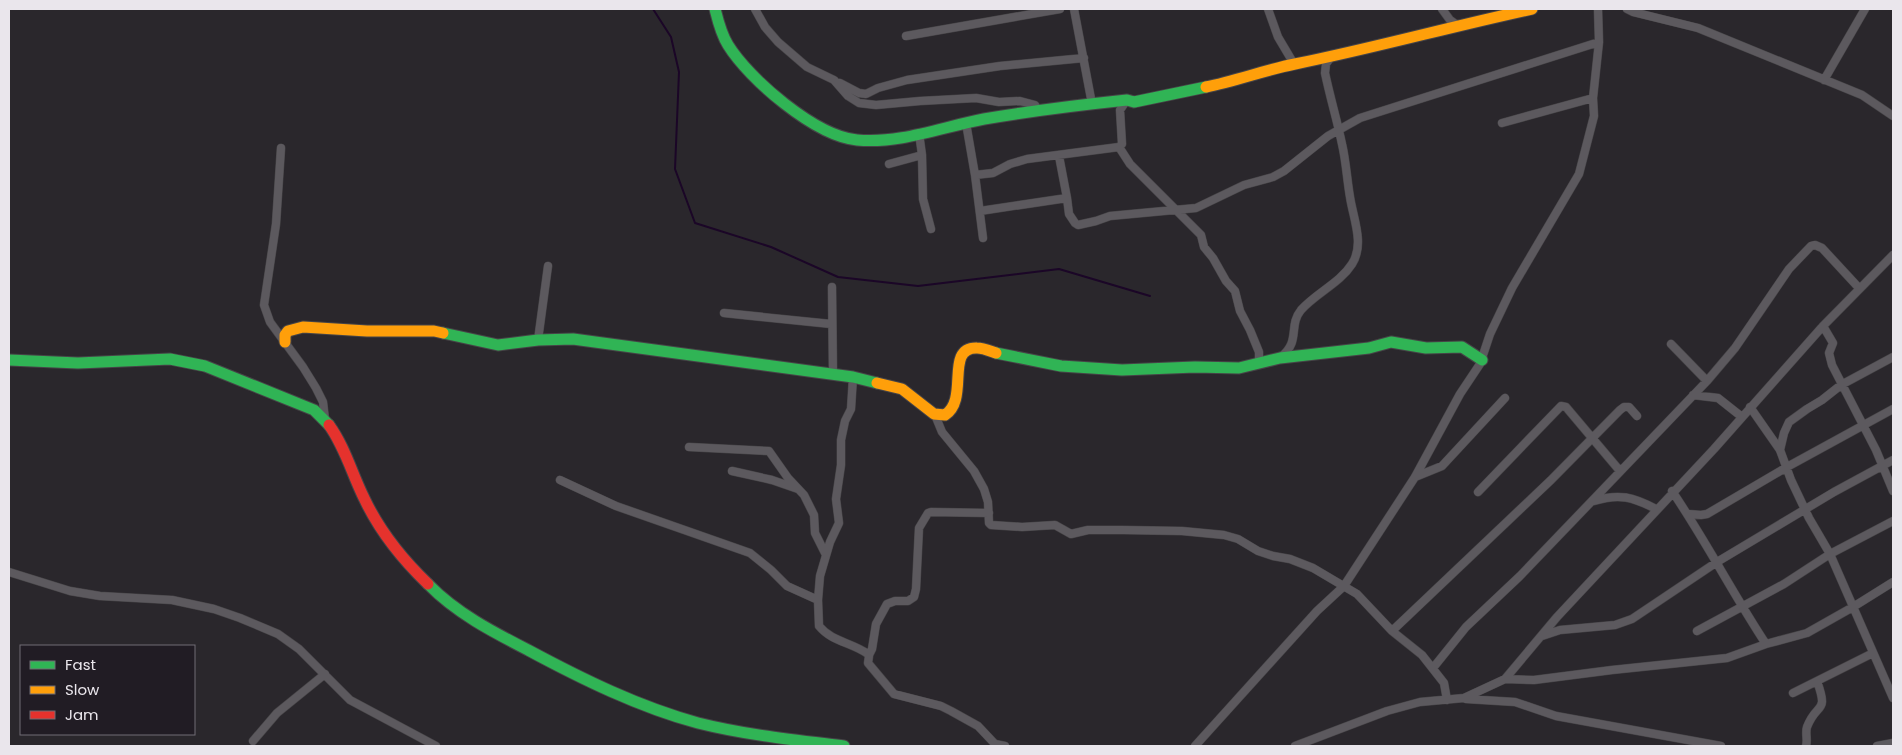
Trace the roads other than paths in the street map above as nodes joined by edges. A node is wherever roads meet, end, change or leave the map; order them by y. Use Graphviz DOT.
graph roads {
  1 [pos="714,9"];
  2 [pos="755,9"];
  3 [pos="1060,9"];
  4 [pos="1074,9"];
  5 [pos="1268,9"];
  6 [pos="1442,9"];
  7 [pos="1532,9"];
  8 [pos="1598,9"];
  9 [pos="1627,9"];
  10 [pos="1865,9"];
  11 [pos="1457,25"];
  12 [pos="906,36"];
  13 [pos="1599,42"];
  14 [pos="1332,56"];
  15 [pos="1084,58"];
  16 [pos="1294,64"];
  17 [pos="834,80"];
  18 [pos="1824,80"];
  19 [pos="1594,98"];
  20 [pos="1127,100"];
  21 [pos="1092,104"];
  22 [pos="1038,110"];
  23 [pos="1893,116"];
  24 [pos="966,123"];
  25 [pos="1502,123"];
  26 [pos="1338,129"];
  27 [pos="919,133"];
  28 [pos="1119,147"];
  29 [pos="281,148"];
  30 [pos="922,156"];
  31 [pos="1059,156"];
  32 [pos="888,164"];
  33 [pos="975,174"];
  34 [pos="1067,198"];
  35 [pos="1174,210"];
  36 [pos="980,211"];
  37 [pos="931,229"];
  38 [pos="983,238"];
  39 [pos="1893,256"];
  40 [pos="548,266"];
  41 [pos="832,287"];
  42 [pos="1860,288"];
  43 [pos="724,313"];
  44 [pos="831,324"];
  45 [pos="1823,326"];
  46 [pos="538,340"];
  47 [pos="286,342"];
  48 [pos="1671,344"];
  49 [pos="1893,357"];
  50 [pos="1280,358"];
  51 [pos="9,360"];
  52 [pos="1482,360"];
  53 [pos="1257,364"];
  54 [pos="833,375"];
  55 [pos="853,377"];
  56 [pos="1707,381"];
  57 [pos="1841,384"];
  58 [pos="1693,395"];
  59 [pos="1505,398"];
  60 [pos="1750,408"];
  61 [pos="1893,409"];
  62 [pos="935,415"];
  63 [pos="1637,416"];
  64 [pos="1742,417"];
  65 [pos="325,419"];
  66 [pos="1863,425"];
  67 [pos="1593,439"];
  68 [pos="689,447"];
  69 [pos="1780,450"];
  70 [pos="1893,460"];
  71 [pos="1882,466"];
  72 [pos="1787,467"];
  73 [pos="732,471"];
  74 [pos="1620,471"];
  75 [pos="1415,477"];
  76 [pos="560,480"];
  77 [pos="800,490"];
  78 [pos="1672,491"];
  79 [pos="1893,491"];
  80 [pos="1478,492"];
  81 [pos="1592,501"];
  82 [pos="1656,509"];
  83 [pos="1806,509"];
  84 [pos="989,513"];
  85 [pos="1689,514"];
  86 [pos="1893,522"];
  87 [pos="1830,554"];
  88 [pos="826,555"];
  89 [pos="1717,562"];
  90 [pos="9,572"];
  91 [pos="1893,582"];
  92 [pos="1344,586"];
  93 [pos="818,600"];
  94 [pos="1742,607"];
  95 [pos="1854,607"];
  96 [pos="1392,631"];
  97 [pos="1697,631"];
  98 [pos="1540,637"];
  99 [pos="1766,644"];
  100 [pos="1873,653"];
  101 [pos="869,655"];
  102 [pos="1433,668"];
  103 [pos="325,674"];
  104 [pos="1505,679"];
  105 [pos="1818,681"];
  106 [pos="1793,693"];
  107 [pos="1893,697"];
  108 [pos="1464,698"];
  109 [pos="1447,700"];
  110 [pos="253,741"];
  111 [pos="1893,743"];
  112 [pos="436,746"];
  113 [pos="844,746"];
  114 [pos="1005,746"];
  115 [pos="1195,746"];
  116 [pos="1295,746"];
  117 [pos="1721,746"];
  118 [pos="1806,746"];
  119 [pos="1877,746"];
  1 -- 27 [label="street"];
  2 -- 17 [label="street"];
  3 -- 12 [label="street"];
  4 -- 15 [label="street"];
  5 -- 16 [label="street"];
  6 -- 11 [label="street"];
  7 -- 11 [label="street"];
  8 -- 13 [label="street"];
  9 -- 18 [label="street"];
  10 -- 18 [label="street"];
  11 -- 14 [label="street"];
  13 -- 19 [label="street"];
  13 -- 26 [label="street"];
  14 -- 16 [label="street"];
  14 -- 26 [label="street"];
  15 -- 17 [label="street"];
  15 -- 21 [label="street"];
  16 -- 20 [label="street"];
  17 -- 22 [label="street"];
  18 -- 23 [label="street"];
  19 -- 25 [label="street"];
  19 -- 52 [label="street"];
  20 -- 21 [label="street"];
  20 -- 28 [label="street"];
  21 -- 22 [label="street"];
  22 -- 24 [label="street"];
  24 -- 27 [label="street"];
  24 -- 33 [label="street"];
  26 -- 35 [label="street"];
  26 -- 50 [label="street"];
  27 -- 30 [label="street"];
  28 -- 31 [label="street"];
  28 -- 35 [label="street"];
  29 -- 47 [label="street"];
  30 -- 32 [label="street"];
  30 -- 37 [label="street"];
  31 -- 33 [label="street"];
  31 -- 34 [label="street"];
  33 -- 36 [label="street"];
  34 -- 35 [label="street"];
  34 -- 36 [label="street"];
  35 -- 53 [label="street"];
  36 -- 38 [label="street"];
  39 -- 42 [label="street"];
  40 -- 46 [label="street"];
  41 -- 44 [label="street"];
  42 -- 45 [label="street"];
  42 -- 56 [label="street"];
  43 -- 44 [label="street"];
  44 -- 54 [label="street"];
  45 -- 57 [label="street"];
  45 -- 60 [label="street"];
  46 -- 47 [label="street"];
  46 -- 54 [label="street"];
  47 -- 65 [label="street"];
  48 -- 56 [label="street"];
  49 -- 57 [label="street"];
  50 -- 52 [label="street"];
  50 -- 53 [label="street"];
  51 -- 65 [label="street"];
  52 -- 75 [label="street"];
  53 -- 62 [label="street"];
  54 -- 55 [label="street"];
  55 -- 62 [label="street"];
  55 -- 88 [label="street"];
  56 -- 58 [label="street"];
  57 -- 66 [label="street"];
  57 -- 69 [label="street"];
  58 -- 64 [label="street"];
  58 -- 74 [label="street"];
  59 -- 75 [label="street"];
  60 -- 64 [label="street"];
  60 -- 69 [label="street"];
  61 -- 66 [label="street"];
  62 -- 84 [label="street"];
  63 -- 67 [label="street"];
  64 -- 78 [label="street"];
  65 -- 113 [label="street"];
  66 -- 71 [label="street"];
  66 -- 72 [label="street"];
  67 -- 74 [label="street"];
  67 -- 80 [label="street"];
  67 -- 96 [label="street"];
  68 -- 77 [label="street"];
  69 -- 72 [label="street"];
  70 -- 71 [label="street"];
  71 -- 79 [label="street"];
  71 -- 83 [label="street"];
  72 -- 83 [label="street"];
  72 -- 85 [label="street"];
  73 -- 77 [label="street"];
  74 -- 81 [label="street"];
  75 -- 92 [label="street"];
  76 -- 93 [label="street"];
  77 -- 88 [label="street"];
  78 -- 82 [label="street"];
  78 -- 85 [label="street"];
  81 -- 82 [label="street"];
  81 -- 102 [label="street"];
  82 -- 98 [label="street"];
  83 -- 87 [label="street"];
  83 -- 89 [label="street"];
  84 -- 92 [label="street"];
  84 -- 101 [label="street"];
  85 -- 89 [label="street"];
  86 -- 87 [label="street"];
  87 -- 94 [label="street"];
  87 -- 95 [label="street"];
  88 -- 93 [label="street"];
  89 -- 94 [label="street"];
  89 -- 98 [label="street"];
  90 -- 103 [label="street"];
  91 -- 95 [label="street"];
  92 -- 96 [label="street"];
  92 -- 115 [label="street"];
  93 -- 101 [label="street"];
  94 -- 97 [label="street"];
  94 -- 99 [label="street"];
  95 -- 99 [label="street"];
  95 -- 100 [label="street"];
  96 -- 102 [label="street"];
  98 -- 104 [label="street"];
  99 -- 104 [label="street"];
  100 -- 105 [label="street"];
  100 -- 107 [label="street"];
  101 -- 114 [label="street"];
  102 -- 109 [label="street"];
  103 -- 110 [label="street"];
  103 -- 112 [label="street"];
  104 -- 108 [label="street"];
  105 -- 106 [label="street"];
  105 -- 118 [label="street"];
  108 -- 109 [label="street"];
  108 -- 117 [label="street"];
  109 -- 116 [label="street"];
  111 -- 119 [label="street"];
}
